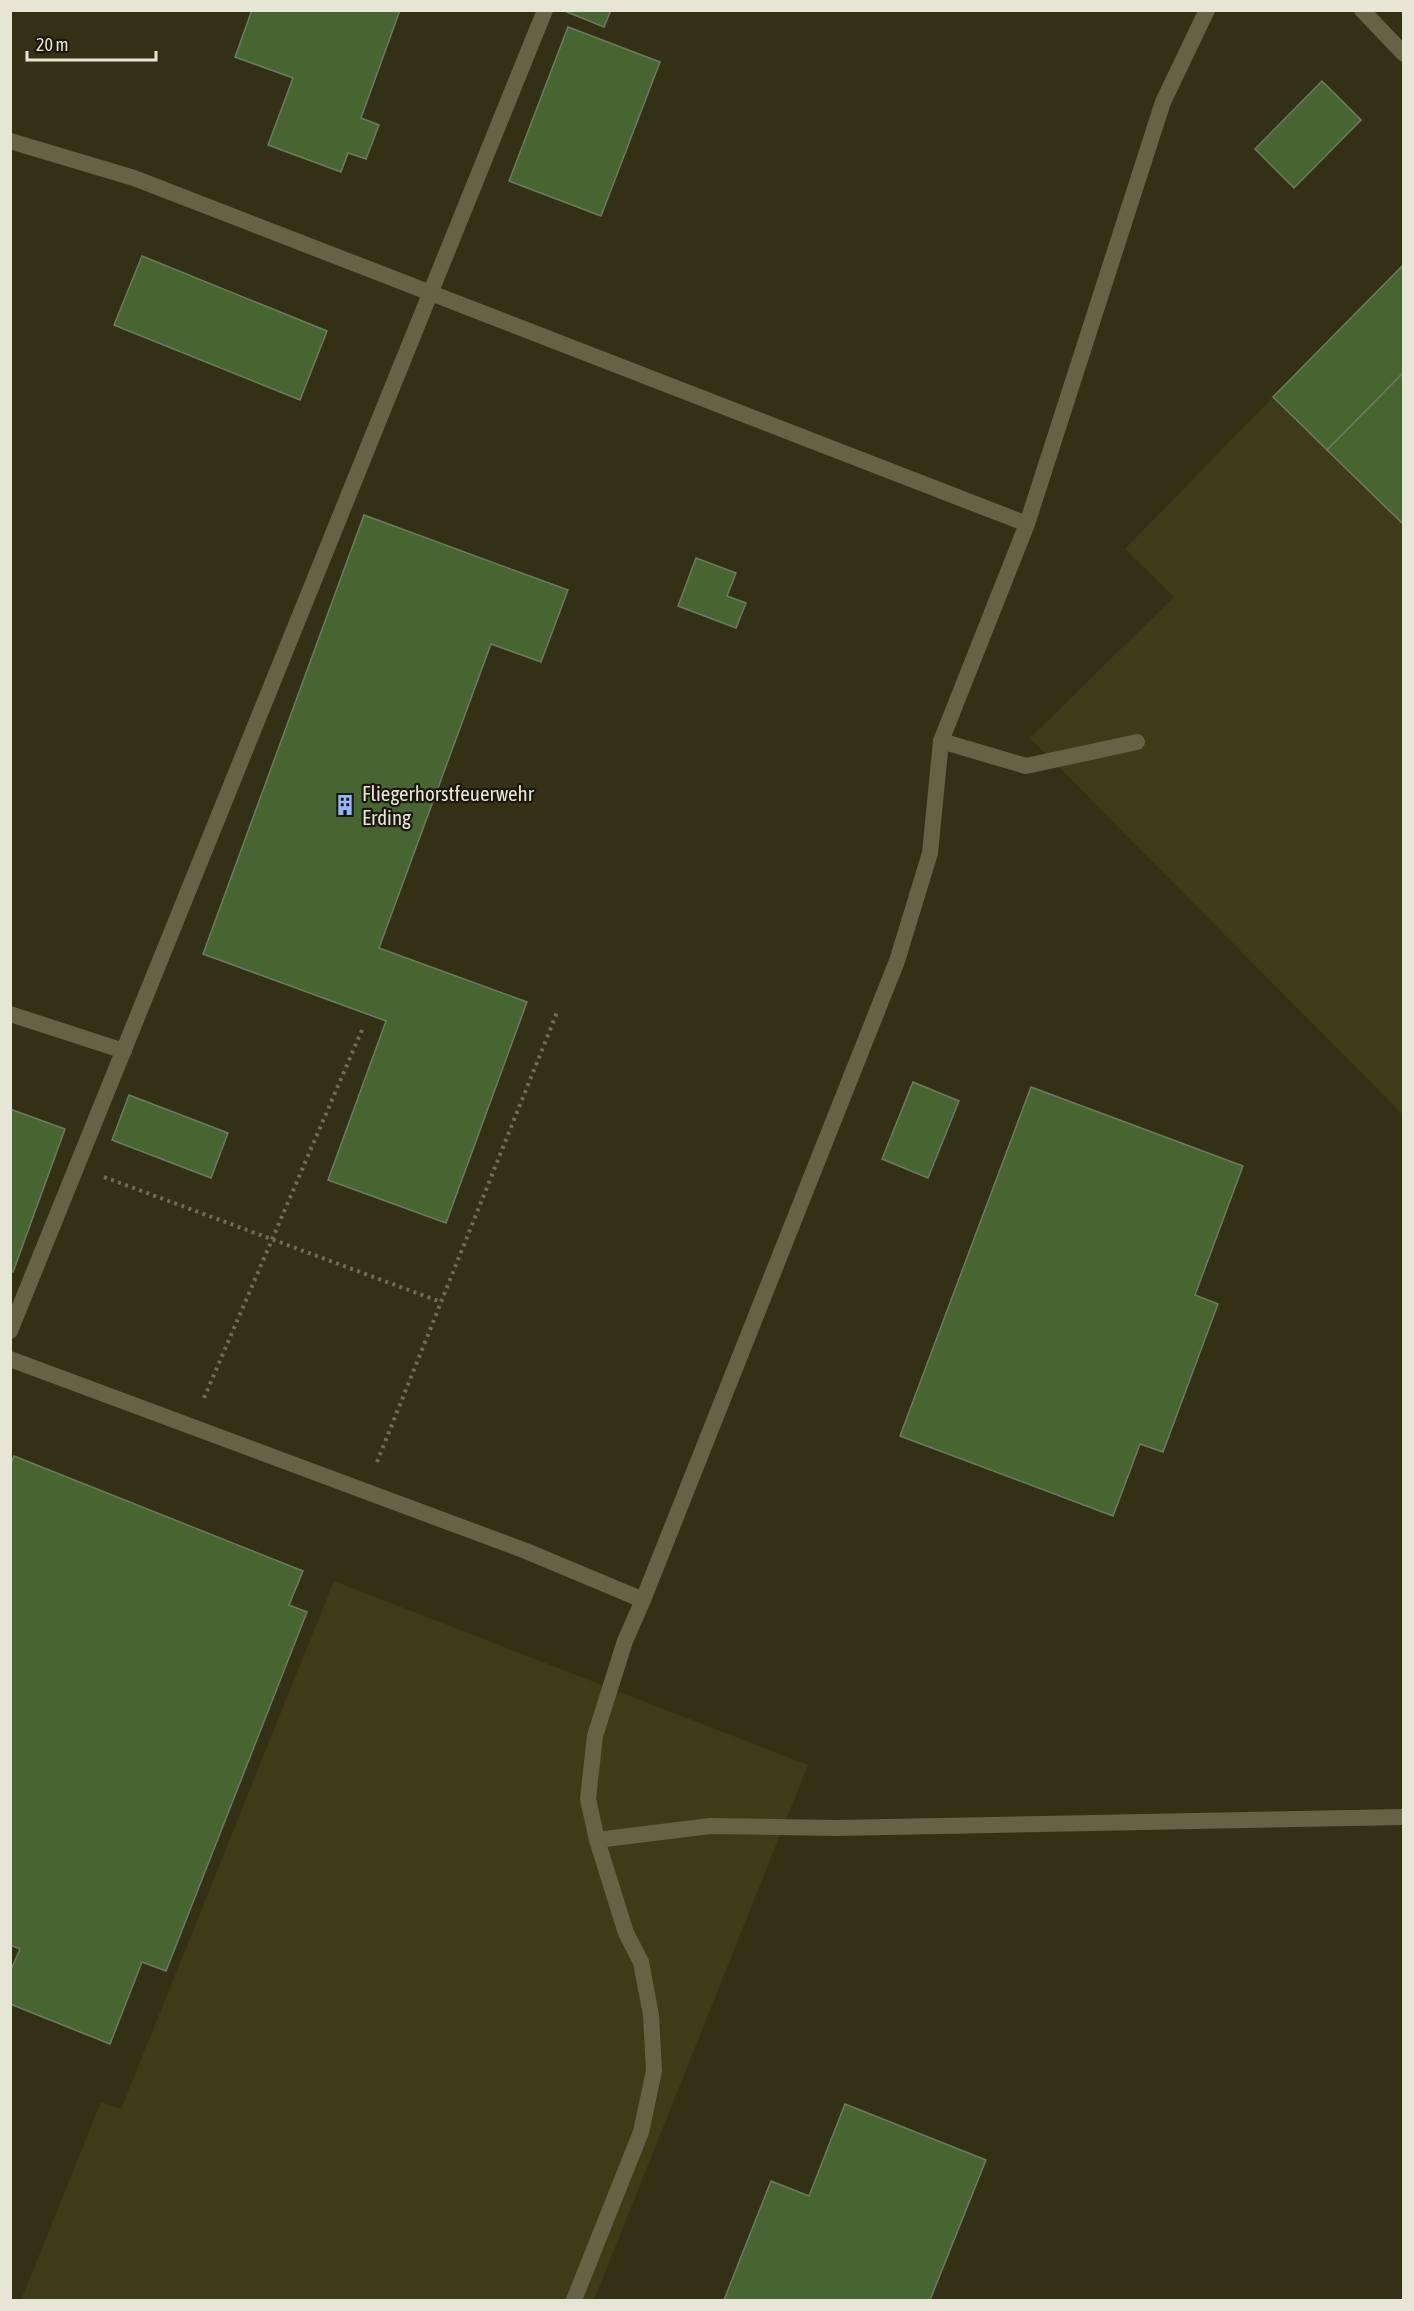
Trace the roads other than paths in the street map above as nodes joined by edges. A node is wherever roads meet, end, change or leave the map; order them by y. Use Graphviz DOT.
graph roads {
  1 [pos="545,10"];
  2 [pos="1207,10"];
  3 [pos="1362,10"];
  4 [pos="1404,54"];
  5 [pos="10,141"];
  6 [pos="432,291"];
  7 [pos="1027,524"];
  8 [pos="941,741"];
  9 [pos="1137,742"];
  10 [pos="10,1014"];
  11 [pos="124,1051"];
  12 [pos="10,1331"];
  13 [pos="10,1359"];
  14 [pos="643,1600"];
  15 [pos="1404,1817"];
  16 [pos="597,1840"];
  17 [pos="574,2301"];
  1 -- 6 [label="street"];
  2 -- 7 [label="street"];
  3 -- 4 [label="street"];
  5 -- 6 [label="street"];
  6 -- 7 [label="street"];
  6 -- 11 [label="street"];
  7 -- 8 [label="street"];
  8 -- 9 [label="street"];
  8 -- 14 [label="street"];
  10 -- 11 [label="street"];
  11 -- 12 [label="street"];
  13 -- 14 [label="street"];
  14 -- 16 [label="street"];
  15 -- 16 [label="street"];
  16 -- 17 [label="street"];
}
